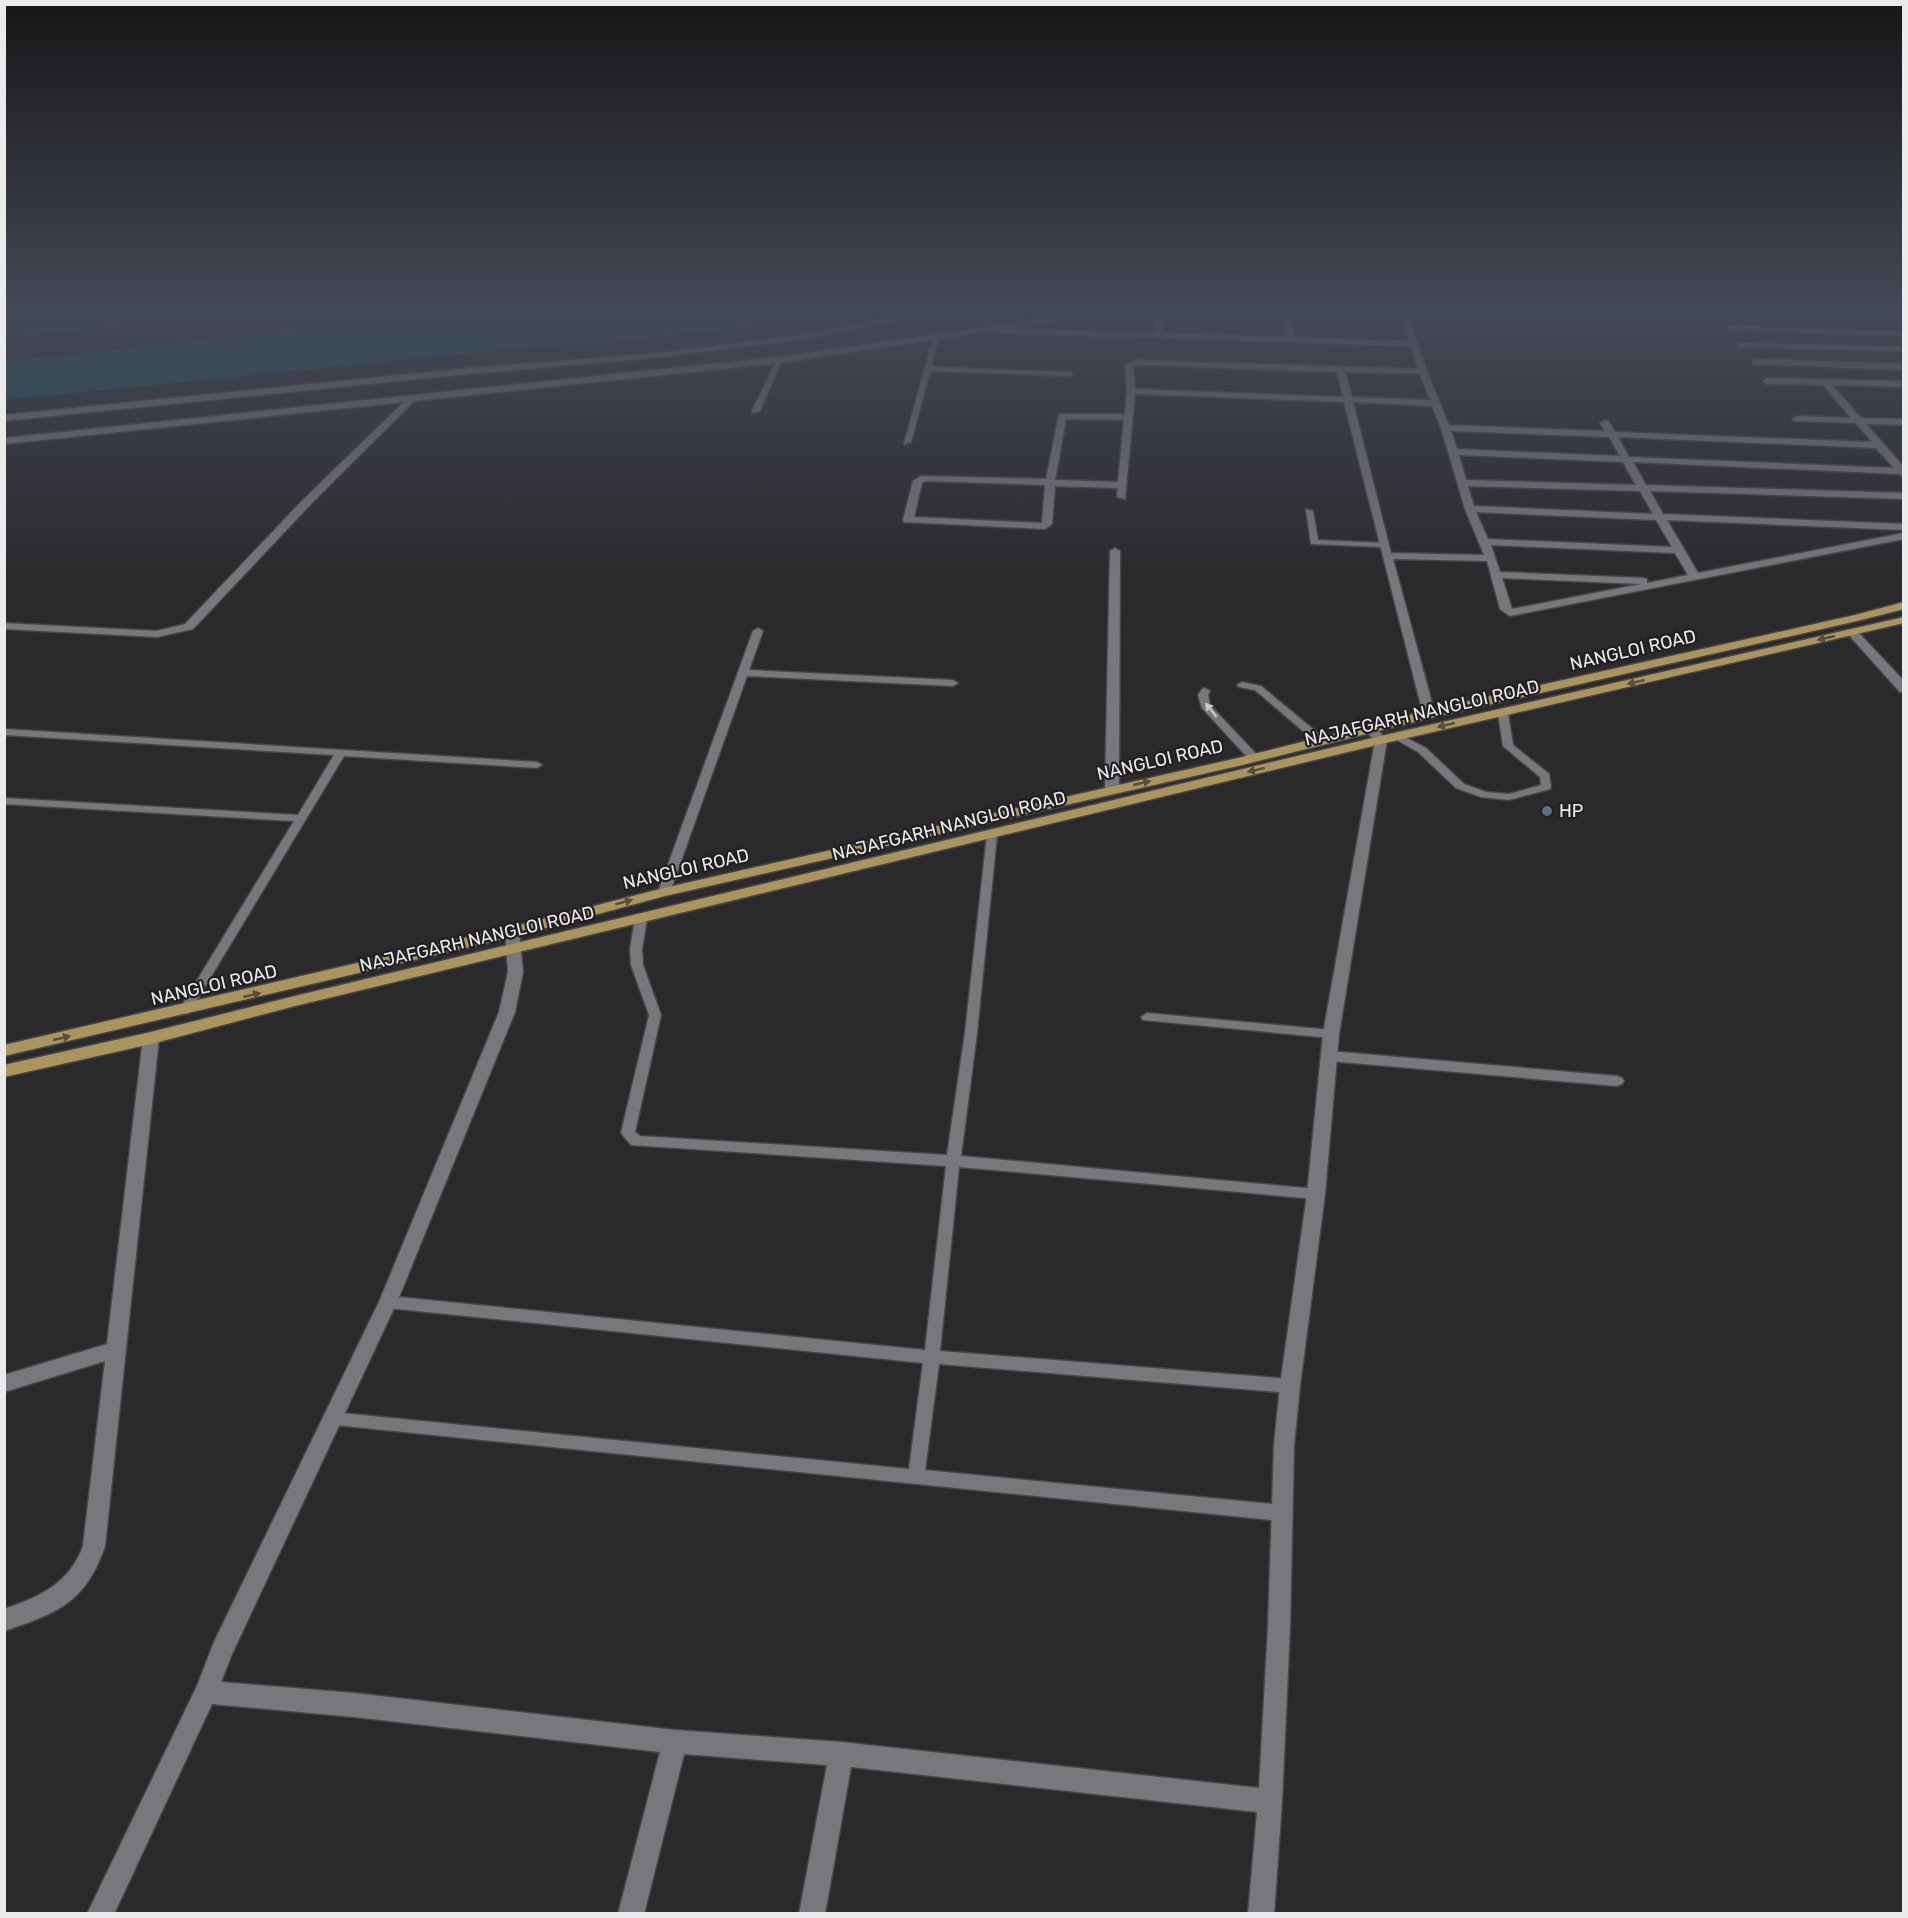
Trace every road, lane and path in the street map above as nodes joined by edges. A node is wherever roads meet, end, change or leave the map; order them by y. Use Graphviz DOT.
graph roads {
  1 [pos="411,400"];
  2 [pos="176,401"];
  3 [pos="406,401"];
  4 [pos="761,401"];
  5 [pos="918,401"];
  6 [pos="1130,401"];
  7 [pos="1350,401"];
  8 [pos="1382,401"];
  9 [pos="1841,401"];
  10 [pos="1436,403"];
  11 [pos="756,411"];
  12 [pos="1128,417"];
  13 [pos="4,418"];
  14 [pos="1797,419"];
  15 [pos="1859,421"];
  16 [pos="1904,422"];
  17 [pos="1605,423"];
  18 [pos="1446,428"];
  19 [pos="1611,435"];
  20 [pos="4,441"];
  21 [pos="907,442"];
  22 [pos="1880,445"];
  23 [pos="1454,452"];
  24 [pos="1625,460"];
  25 [pos="1903,472"];
  26 [pos="1050,482"];
  27 [pos="1464,483"];
  28 [pos="1123,485"];
  29 [pos="1642,488"];
  30 [pos="1904,496"];
  31 [pos="1122,497"];
  32 [pos="1470,509"];
  33 [pos="1310,511"];
  34 [pos="1660,517"];
  35 [pos="1904,526"];
  36 [pos="1904,536"];
  37 [pos="1483,542"];
  38 [pos="1678,550"];
  39 [pos="1115,551"];
  40 [pos="1386,551"];
  41 [pos="1491,558"];
  42 [pos="1496,575"];
  43 [pos="1694,576"];
  44 [pos="1667,582"];
  45 [pos="1904,605"];
  46 [pos="1904,620"];
  47 [pos="4,626"];
  48 [pos="758,632"];
  49 [pos="1852,632"];
  50 [pos="743,673"];
  51 [pos="953,682"];
  52 [pos="1242,684"];
  53 [pos="1904,689"];
  54 [pos="1205,691"];
  55 [pos="1503,713"];
  56 [pos="1429,714"];
  57 [pos="4,732"];
  58 [pos="1382,735"];
  59 [pos="1321,741"];
  60 [pos="340,754"];
  61 [pos="1254,758"];
  62 [pos="537,765"];
  63 [pos="1112,790"];
  64 [pos="4,801"];
  65 [pos="302,819"];
  66 [pos="992,835"];
  67 [pos="664,891"];
  68 [pos="641,919"];
  69 [pos="514,941"];
  70 [pos="185,1010"];
  71 [pos="1147,1017"];
  72 [pos="1331,1034"];
  73 [pos="150,1038"];
  74 [pos="4,1051"];
  75 [pos="1329,1056"];
  76 [pos="4,1071"];
  77 [pos="1617,1081"];
  78 [pos="953,1161"];
  79 [pos="1316,1194"];
  80 [pos="388,1302"];
  81 [pos="117,1349"];
  82 [pos="932,1357"];
  83 [pos="4,1384"];
  84 [pos="1290,1386"];
  85 [pos="331,1419"];
  86 [pos="916,1476"];
  87 [pos="1281,1513"];
  88 [pos="4,1620"];
  89 [pos="206,1692"];
  90 [pos="675,1742"];
  91 [pos="841,1754"];
  92 [pos="1270,1800"];
  93 [pos="100,1914"];
  94 [pos="631,1914"];
  95 [pos="812,1914"];
  96 [pos="1261,1914"];
  1 -- 47 [label="street"];
  2 -- 13 [label="street"];
  3 -- 20 [label="street"];
  4 -- 11 [label="lane"];
  5 -- 21 [label="lane"];
  6 -- 12 [label="street"];
  7 -- 40 [label="street"];
  8 -- 10 [label="street"];
  9 -- 15 [label="street"];
  10 -- 18 [label="street"];
  12 -- 26 [label="street"];
  12 -- 28 [label="street"];
  14 -- 15 [label="street"];
  15 -- 16 [label="street"];
  15 -- 22 [label="street"];
  17 -- 19 [label="street"];
  18 -- 19 [label="street"];
  18 -- 23 [label="street"];
  19 -- 22 [label="street"];
  19 -- 24 [label="street"];
  22 -- 25 [label="street"];
  23 -- 24 [label="street"];
  23 -- 27 [label="street"];
  24 -- 25 [label="street"];
  24 -- 29 [label="street"];
  26 -- 26 [label="street"];
  26 -- 28 [label="street"];
  27 -- 29 [label="street"];
  27 -- 32 [label="street"];
  28 -- 31 [label="street"];
  29 -- 30 [label="street"];
  29 -- 34 [label="street"];
  32 -- 34 [label="street"];
  32 -- 37 [label="street"];
  33 -- 40 [label="lane"];
  34 -- 35 [label="street"];
  34 -- 38 [label="street"];
  36 -- 43 [label="street"];
  37 -- 38 [label="street"];
  37 -- 41 [label="street"];
  38 -- 43 [label="street"];
  39 -- 63 [label="street"];
  40 -- 41 [label="street"];
  40 -- 56 [label="street"];
  41 -- 42 [label="street"];
  42 -- 44 [label="street"];
  42 -- 44 [label="street"];
  43 -- 44 [label="street"];
  45 -- 56 [label="main road, NANGLOI ROAD"];
  46 -- 49 [label="main road, NAJAFGARH NANGLOI ROAD"];
  48 -- 50 [label="lane"];
  49 -- 53 [label="street"];
  49 -- 55 [label="main road, NAJAFGARH NANGLOI ROAD, one-way"];
  50 -- 51 [label="lane"];
  50 -- 67 [label="lane"];
  52 -- 59 [label="lane"];
  61 -- 54 [label="lane, one-way"];
  55 -- 58 [label="main road, NAJAFGARH NANGLOI ROAD, one-way"];
  55 -- 58 [label="lane"];
  56 -- 58 [label="main road, NANGLOI ROAD"];
  57 -- 60 [label="lane"];
  58 -- 59 [label="main road, NANGLOI ROAD"];
  58 -- 66 [label="main road, NAJAFGARH NANGLOI ROAD, one-way"];
  58 -- 72 [label="street"];
  59 -- 61 [label="main road, NANGLOI ROAD"];
  60 -- 62 [label="lane"];
  60 -- 65 [label="lane"];
  63 -- 61 [label="main road, NANGLOI ROAD, one-way"];
  63 -- 67 [label="main road, NANGLOI ROAD"];
  64 -- 65 [label="lane"];
  65 -- 70 [label="lane"];
  66 -- 68 [label="main road, NAJAFGARH NANGLOI ROAD"];
  66 -- 78 [label="lane"];
  69 -- 67 [label="main road, NANGLOI ROAD, one-way"];
  68 -- 69 [label="main road, NAJAFGARH NANGLOI ROAD"];
  68 -- 78 [label="lane"];
  70 -- 69 [label="main road, NANGLOI ROAD, one-way"];
  69 -- 73 [label="main road, NAJAFGARH NANGLOI ROAD"];
  69 -- 80 [label="street"];
  74 -- 70 [label="main road, NANGLOI ROAD, one-way"];
  71 -- 72 [label="lane"];
  72 -- 75 [label="street"];
  73 -- 76 [label="main road, NAJAFGARH NANGLOI ROAD"];
  73 -- 81 [label="street"];
  75 -- 77 [label="lane"];
  75 -- 79 [label="street"];
  78 -- 79 [label="lane"];
  78 -- 82 [label="lane"];
  79 -- 84 [label="street"];
  80 -- 82 [label="lane"];
  80 -- 85 [label="street"];
  81 -- 83 [label="street"];
  81 -- 88 [label="street"];
  82 -- 84 [label="lane"];
  82 -- 86 [label="lane"];
  84 -- 87 [label="street"];
  85 -- 86 [label="lane"];
  85 -- 89 [label="street"];
  86 -- 87 [label="lane"];
  87 -- 92 [label="street"];
  89 -- 90 [label="street"];
  89 -- 93 [label="street"];
  90 -- 91 [label="street"];
  90 -- 94 [label="street"];
  91 -- 92 [label="street"];
  91 -- 95 [label="street"];
  92 -- 96 [label="street"];
}
